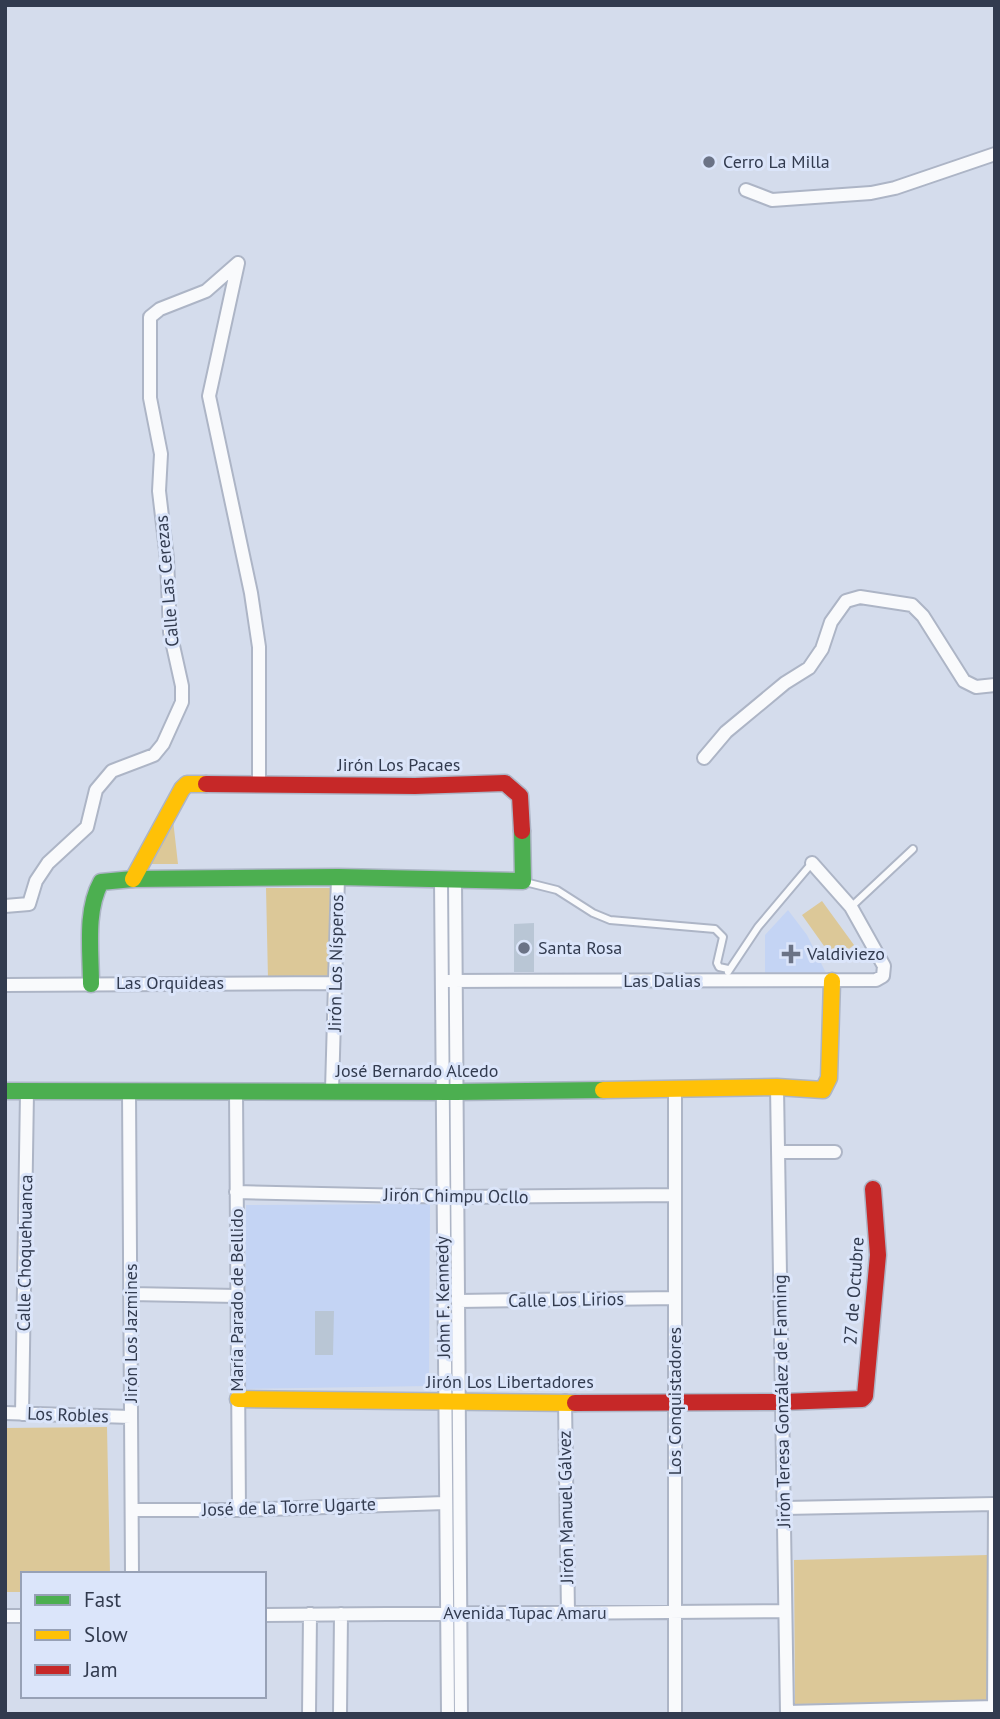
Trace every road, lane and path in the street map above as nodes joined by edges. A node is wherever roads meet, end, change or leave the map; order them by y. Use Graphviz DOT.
graph roads {
  1 [pos="995,154"];
  2 [pos="746,190"];
  3 [pos="995,685"];
  4 [pos="704,758"];
  5 [pos="259,783"];
  6 [pos="913,849"];
  7 [pos="812,863"];
  8 [pos="338,877"];
  9 [pos="133,879"];
  10 [pos="448,880"];
  11 [pos="523,881"];
  12 [pos="5,906"];
  13 [pos="851,907"];
  14 [pos="728,975"];
  15 [pos="441,981"];
  16 [pos="832,981"];
  17 [pos="455,982"];
  18 [pos="91,984"];
  19 [pos="335,984"];
  20 [pos="5,985"];
  21 [pos="777,1087"];
  22 [pos="676,1088"];
  23 [pos="332,1090"];
  24 [pos="5,1091"];
  25 [pos="236,1091"];
  26 [pos="27,1092"];
  27 [pos="129,1092"];
  28 [pos="448,1092"];
  29 [pos="778,1152"];
  30 [pos="835,1152"];
  31 [pos="873,1189"];
  32 [pos="236,1192"];
  33 [pos="675,1195"];
  34 [pos="442,1196"];
  35 [pos="457,1197"];
  36 [pos="130,1294"];
  37 [pos="237,1296"];
  38 [pos="675,1298"];
  39 [pos="458,1301"];
  40 [pos="865,1396"];
  41 [pos="238,1399"];
  42 [pos="565,1401"];
  43 [pos="675,1401"];
  44 [pos="451,1402"];
  45 [pos="782,1402"];
  46 [pos="5,1413"];
  47 [pos="22,1414"];
  48 [pos="131,1417"];
  49 [pos="446,1503"];
  50 [pos="995,1504"];
  51 [pos="784,1508"];
  52 [pos="132,1510"];
  53 [pos="239,1510"];
  54 [pos="132,1572"];
  55 [pos="785,1611"];
  56 [pos="675,1612"];
  57 [pos="454,1613"];
  58 [pos="568,1613"];
  59 [pos="310,1614"];
  60 [pos="341,1614"];
  61 [pos="266,1615"];
  62 [pos="994,1707"];
  63 [pos="890,1712"];
  64 [pos="787,1713"];
  65 [pos="309,1714"];
  66 [pos="340,1714"];
  67 [pos="448,1714"];
  68 [pos="461,1714"];
  69 [pos="675,1714"];
  70 [pos="994,1714"];
  1 -- 2 [label="street"];
  3 -- 4 [label="street"];
  5 -- 9 [label="street, Jirón Los Pacaes"];
  5 -- 11 [label="street, Jirón Los Pacaes"];
  5 -- 12 [label="street, Calle Las Cerezas"];
  6 -- 13 [label="lane"];
  7 -- 13 [label="street"];
  7 -- 14 [label="lane"];
  8 -- 9 [label="street"];
  8 -- 10 [label="street"];
  8 -- 19 [label="street, Jirón Los Nísperos"];
  9 -- 18 [label="street"];
  10 -- 11 [label="street"];
  10 -- 15 [label="street, John F. Kennedy"];
  10 -- 17 [label="street, John F. Kennedy"];
  11 -- 14 [label="lane"];
  13 -- 16 [label="street, Las Dalias"];
  14 -- 16 [label="street, Las Dalias"];
  14 -- 17 [label="street, Las Dalias"];
  15 -- 17 [label="street, Las Dalias"];
  15 -- 28 [label="street, John F. Kennedy"];
  16 -- 21 [label="street, José Bernardo Alcedo"];
  17 -- 28 [label="street, John F. Kennedy"];
  18 -- 19 [label="street, Las Orquideas"];
  18 -- 20 [label="street, Las Orquideas"];
  19 -- 23 [label="street, Jirón Los Nísperos"];
  21 -- 22 [label="street, José Bernardo Alcedo"];
  21 -- 29 [label="street, Jirón Teresa González de Fanning"];
  22 -- 28 [label="street, José Bernardo Alcedo"];
  22 -- 33 [label="street, Los Conquistadores"];
  23 -- 25 [label="street, José Bernardo Alcedo"];
  23 -- 28 [label="street, José Bernardo Alcedo"];
  24 -- 26 [label="street, José Bernardo Alcedo"];
  25 -- 27 [label="street, José Bernardo Alcedo"];
  25 -- 32 [label="street, María Parado de Bellido"];
  26 -- 27 [label="street, José Bernardo Alcedo"];
  26 -- 47 [label="street, Calle Choquehuanca"];
  27 -- 36 [label="street, Jirón Los Jazmines"];
  28 -- 34 [label="street, John F. Kennedy"];
  28 -- 35 [label="street, John F. Kennedy"];
  29 -- 30 [label="street"];
  29 -- 45 [label="street, Jirón Teresa González de Fanning"];
  31 -- 40 [label="street, 27 de Octubre"];
  32 -- 34 [label="street, Jirón Chimpu Ocllo"];
  32 -- 37 [label="street, María Parado de Bellido"];
  33 -- 35 [label="street, Jirón Chimpu Ocllo"];
  33 -- 38 [label="street, Los Conquistadores"];
  34 -- 35 [label="street, Jirón Chimpu Ocllo"];
  34 -- 44 [label="street, John F. Kennedy"];
  35 -- 39 [label="street, John F. Kennedy"];
  36 -- 37 [label="street"];
  36 -- 48 [label="street, Jirón Los Jazmines"];
  37 -- 41 [label="street, María Parado de Bellido"];
  38 -- 39 [label="street, Calle Los Lirios"];
  38 -- 43 [label="street, Los Conquistadores"];
  39 -- 44 [label="street, John F. Kennedy"];
  40 -- 45 [label="street, Jirón Los Libertadores"];
  41 -- 44 [label="street, Jirón Los Libertadores"];
  41 -- 53 [label="street, María Parado de Bellido"];
  42 -- 43 [label="street, Jirón Los Libertadores"];
  42 -- 44 [label="street, Jirón Los Libertadores"];
  42 -- 58 [label="street, Jirón Manuel Gálvez"];
  43 -- 45 [label="street, Jirón Los Libertadores"];
  43 -- 56 [label="street, Los Conquistadores"];
  44 -- 49 [label="street, John F. Kennedy"];
  44 -- 57 [label="street, John F. Kennedy"];
  45 -- 51 [label="street, Jirón Teresa González de Fanning"];
  46 -- 47 [label="street, Los Robles"];
  47 -- 48 [label="street, Los Robles"];
  48 -- 52 [label="street, Jirón Los Jazmines"];
  49 -- 53 [label="street, José de la Torre Ugarte"];
  49 -- 57 [label="street, John F. Kennedy"];
  50 -- 51 [label="street"];
  50 -- 62 [label="street"];
  51 -- 55 [label="street, Jirón Teresa González de Fanning"];
  52 -- 53 [label="street, José de la Torre Ugarte"];
  52 -- 54 [label="street, Jirón Los Jazmines"];
  55 -- 56 [label="street, Avenida Tupac Amaru"];
  55 -- 64 [label="street, Jirón Teresa González de Fanning"];
  56 -- 58 [label="street, Avenida Tupac Amaru"];
  56 -- 69 [label="street, Los Conquistadores"];
  57 -- 58 [label="street, Avenida Tupac Amaru"];
  57 -- 60 [label="street, Avenida Tupac Amaru"];
  57 -- 67 [label="street, John F. Kennedy"];
  57 -- 68 [label="street, John F. Kennedy"];
  59 -- 60 [label="street, Avenida Tupac Amaru"];
  59 -- 61 [label="street, Avenida Tupac Amaru"];
  59 -- 65 [label="street"];
  60 -- 66 [label="street"];
  62 -- 63 [label="street"];
  62 -- 70 [label="street"];
  63 -- 64 [label="street"];
}
